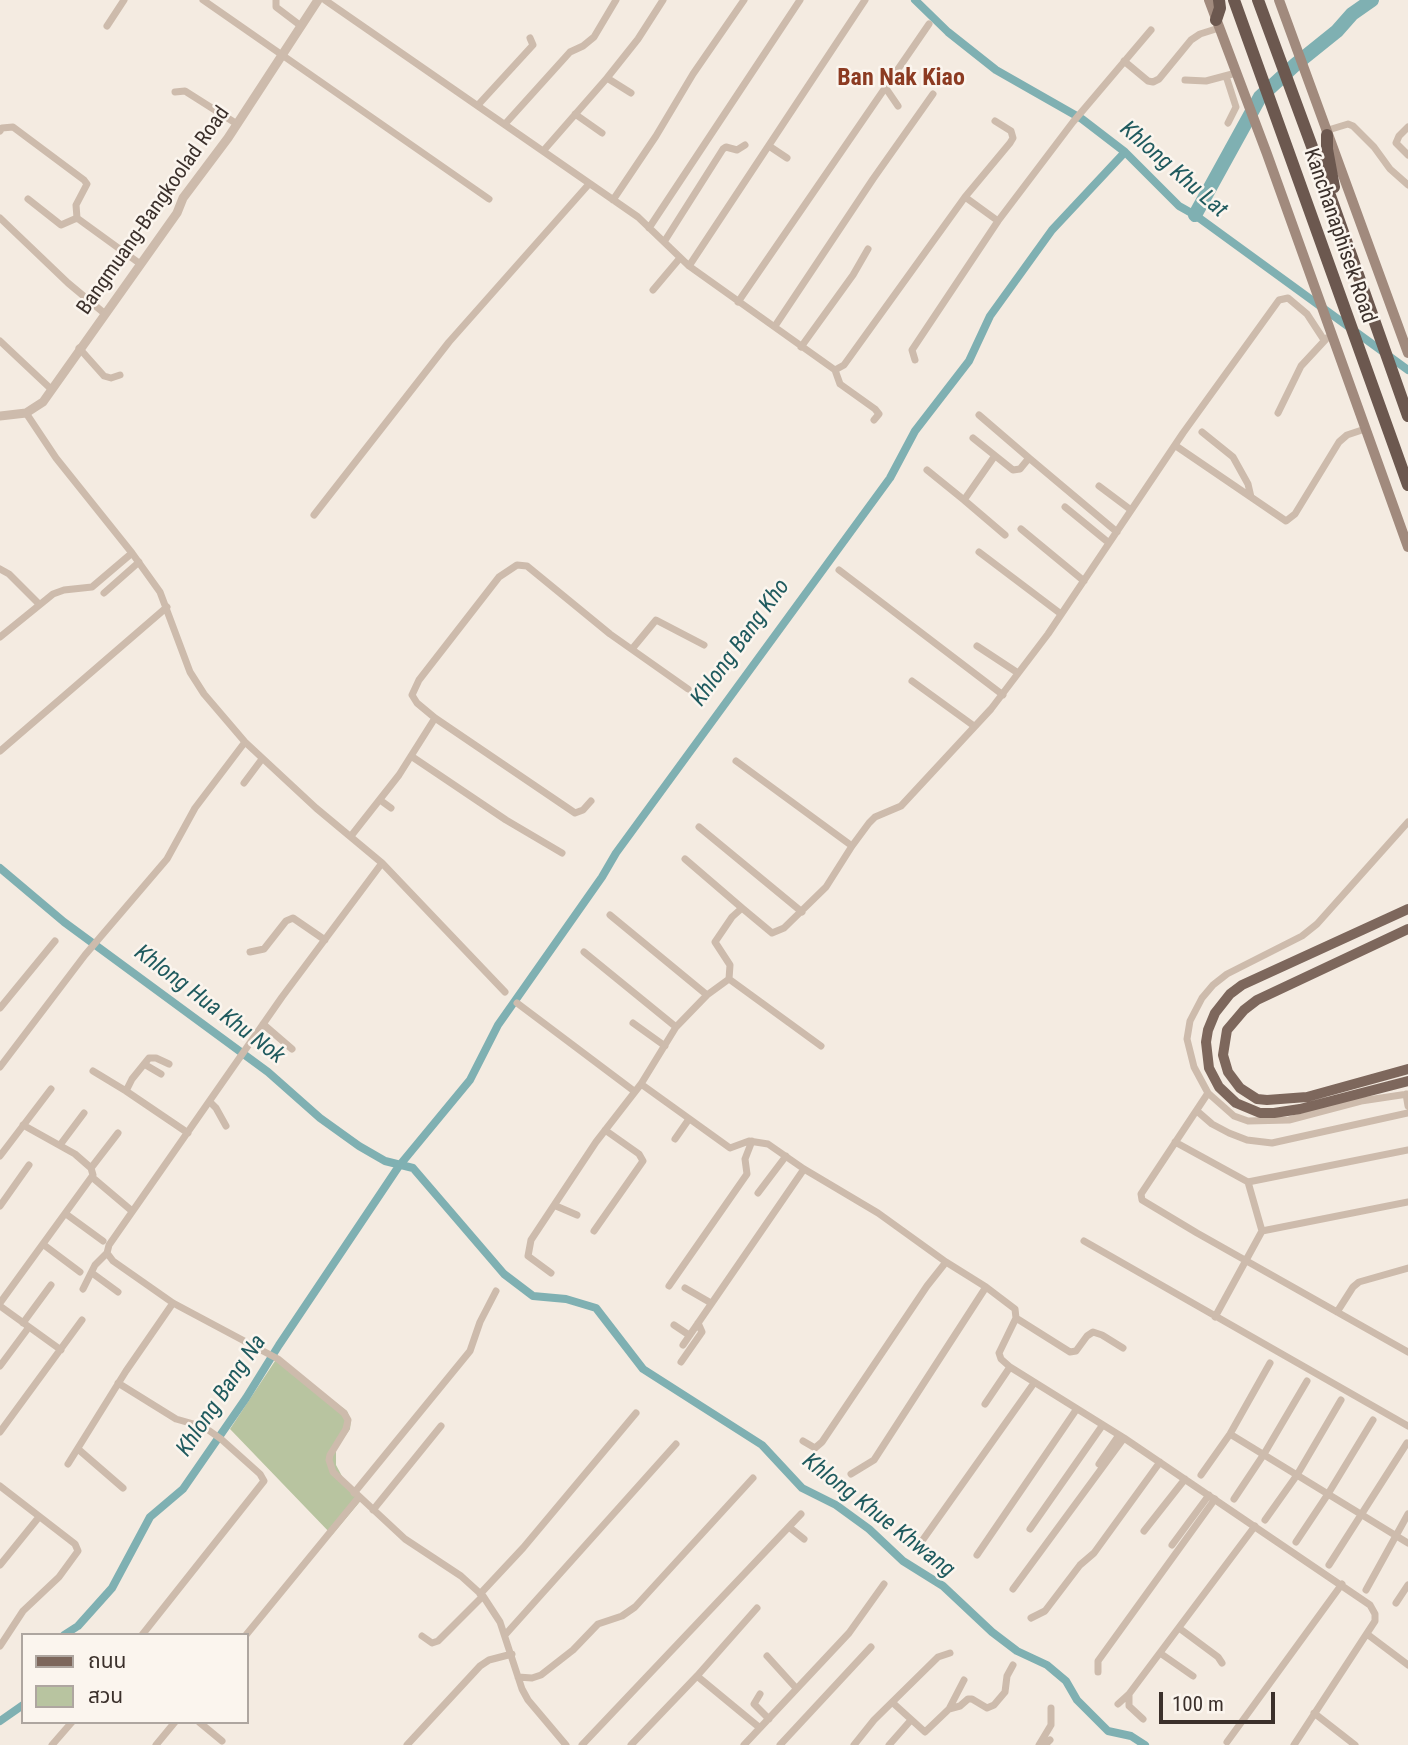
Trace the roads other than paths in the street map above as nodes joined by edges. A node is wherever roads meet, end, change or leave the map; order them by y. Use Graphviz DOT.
graph roads {
  1 [pos="124,0"];
  2 [pos="203,0"];
  3 [pos="219,0"];
  4 [pos="276,0"];
  5 [pos="318,0"];
  6 [pos="325,0"];
  7 [pos="615,0"];
  8 [pos="663,0"];
  9 [pos="744,0"];
  10 [pos="800,0"];
  11 [pos="865,0"];
  12 [pos="1209,0"];
  13 [pos="1219,0"];
  14 [pos="1234,0"];
  15 [pos="1258,0"];
  16 [pos="1279,0"];
  17 [pos="214,8"];
  18 [pos="929,23"];
  19 [pos="1218,24"];
  20 [pos="107,26"];
  21 [pos="301,26"];
  22 [pos="1151,30"];
  23 [pos="530,38"];
  24 [pos="283,54"];
  25 [pos="1124,61"];
  26 [pos="1231,74"];
  27 [pos="607,78"];
  28 [pos="1185,80"];
  29 [pos="885,87"];
  30 [pos="175,92"];
  31 [pos="631,93"];
  32 [pos="933,94"];
  33 [pos="478,105"];
  34 [pos="898,106"];
  35 [pos="575,114"];
  36 [pos="995,121"];
  37 [pos="1228,123"];
  38 [pos="237,124"];
  39 [pos="505,124"];
  40 [pos="1408,127"];
  41 [pos="0,131"];
  42 [pos="602,133"];
  43 [pos="1326,133"];
  44 [pos="745,145"];
  45 [pos="769,146"];
  46 [pos="544,150"];
  47 [pos="1408,155"];
  48 [pos="787,159"];
  49 [pos="589,184"];
  50 [pos="1408,184"];
  51 [pos="965,197"];
  52 [pos="28,199"];
  53 [pos="489,199"];
  54 [pos="612,200"];
  55 [pos="1332,201"];
  56 [pos="0,218"];
  57 [pos="77,218"];
  58 [pos="998,221"];
  59 [pos="649,228"];
  60 [pos="663,243"];
  61 [pos="868,248"];
  62 [pos="680,258"];
  63 [pos="139,263"];
  64 [pos="689,266"];
  65 [pos="653,290"];
  66 [pos="738,302"];
  67 [pos="104,313"];
  68 [pos="775,326"];
  69 [pos="1328,334"];
  70 [pos="0,341"];
  71 [pos="802,347"];
  72 [pos="79,348"];
  73 [pos="1408,353"];
  74 [pos="915,360"];
  75 [pos="835,370"];
  76 [pos="120,375"];
  77 [pos="51,389"];
  78 [pos="26,413"];
  79 [pos="1278,413"];
  80 [pos="979,415"];
  81 [pos="0,416"];
  82 [pos="1408,416"];
  83 [pos="874,420"];
  84 [pos="1365,429"];
  85 [pos="1202,432"];
  86 [pos="972,438"];
  87 [pos="1176,446"];
  88 [pos="994,457"];
  89 [pos="1028,458"];
  90 [pos="927,470"];
  91 [pos="1408,485"];
  92 [pos="1099,486"];
  93 [pos="1251,497"];
  94 [pos="964,500"];
  95 [pos="1065,507"];
  96 [pos="1132,510"];
  97 [pos="314,515"];
  98 [pos="1021,530"];
  99 [pos="1117,531"];
  100 [pos="1005,535"];
  101 [pos="1109,543"];
  102 [pos="1408,547"];
  103 [pos="979,552"];
  104 [pos="132,553"];
  105 [pos="139,562"];
  106 [pos="0,569"];
  107 [pos="839,570"];
  108 [pos="1084,581"];
  109 [pos="104,593"];
  110 [pos="39,604"];
  111 [pos="167,607"];
  112 [pos="1061,614"];
  113 [pos="0,637"];
  114 [pos="704,645"];
  115 [pos="977,646"];
  116 [pos="632,649"];
  117 [pos="1018,673"];
  118 [pos="912,681"];
  119 [pos="688,689"];
  120 [pos="1003,695"];
  121 [pos="435,718"];
  122 [pos="974,726"];
  123 [pos="245,742"];
  124 [pos="0,751"];
  125 [pos="411,756"];
  126 [pos="262,758"];
  127 [pos="736,761"];
  128 [pos="243,783"];
  129 [pos="380,800"];
  130 [pos="591,801"];
  131 [pos="391,808"];
  132 [pos="1408,822"];
  133 [pos="699,827"];
  134 [pos="351,836"];
  135 [pos="852,846"];
  136 [pos="562,853"];
  137 [pos="685,859"];
  138 [pos="382,863"];
  139 [pos="742,908"];
  140 [pos="1408,909"];
  141 [pos="802,912"];
  142 [pos="610,915"];
  143 [pos="1408,929"];
  144 [pos="325,940"];
  145 [pos="55,941"];
  146 [pos="250,952"];
  147 [pos="584,952"];
  148 [pos="729,979"];
  149 [pos="505,992"];
  150 [pos="707,995"];
  151 [pos="517,1003"];
  152 [pos="0,1008"];
  153 [pos="634,1023"];
  154 [pos="263,1024"];
  155 [pos="677,1027"];
  156 [pos="665,1046"];
  157 [pos="821,1046"];
  158 [pos="292,1049"];
  159 [pos="144,1064"];
  160 [pos="169,1064"];
  161 [pos="0,1067"];
  162 [pos="1408,1069"];
  163 [pos="93,1071"];
  164 [pos="161,1074"];
  165 [pos="1408,1081"];
  166 [pos="640,1084"];
  167 [pos="51,1089"];
  168 [pos="126,1091"];
  169 [pos="634,1091"];
  170 [pos="1208,1093"];
  171 [pos="1407,1094"];
  172 [pos="210,1102"];
  173 [pos="1408,1106"];
  174 [pos="1197,1111"];
  175 [pos="84,1112"];
  176 [pos="1408,1113"];
  177 [pos="689,1119"];
  178 [pos="23,1125"];
  179 [pos="226,1125"];
  180 [pos="605,1130"];
  181 [pos="118,1133"];
  182 [pos="188,1133"];
  183 [pos="675,1139"];
  184 [pos="751,1141"];
  185 [pos="1175,1142"];
  186 [pos="60,1145"];
  187 [pos="1408,1150"];
  188 [pos="0,1156"];
  189 [pos="786,1156"];
  190 [pos="29,1165"];
  191 [pos="91,1168"];
  192 [pos="804,1169"];
  193 [pos="93,1178"];
  194 [pos="1248,1182"];
  195 [pos="758,1193"];
  196 [pos="1408,1202"];
  197 [pos="0,1206"];
  198 [pos="556,1206"];
  199 [pos="132,1211"];
  200 [pos="65,1214"];
  201 [pos="577,1216"];
  202 [pos="594,1231"];
  203 [pos="1262,1231"];
  204 [pos="103,1241"];
  205 [pos="1084,1241"];
  206 [pos="44,1245"];
  207 [pos="107,1252"];
  208 [pos="1245,1260"];
  209 [pos="946,1262"];
  210 [pos="1408,1268"];
  211 [pos="80,1272"];
  212 [pos="92,1273"];
  213 [pos="551,1273"];
  214 [pos="51,1285"];
  215 [pos="669,1286"];
  216 [pos="986,1287"];
  217 [pos="685,1288"];
  218 [pos="83,1289"];
  219 [pos="496,1291"];
  220 [pos="118,1292"];
  221 [pos="173,1303"];
  222 [pos="711,1303"];
  223 [pos="0,1305"];
  224 [pos="1337,1312"];
  225 [pos="1215,1317"];
  226 [pos="1016,1318"];
  227 [pos="82,1320"];
  228 [pos="698,1323"];
  229 [pos="26,1325"];
  230 [pos="674,1325"];
  231 [pos="690,1335"];
  232 [pos="682,1345"];
  233 [pos="1123,1348"];
  234 [pos="61,1350"];
  235 [pos="1408,1352"];
  236 [pos="681,1362"];
  237 [pos="1270,1363"];
  238 [pos="0,1366"];
  239 [pos="1010,1367"];
  240 [pos="1307,1381"];
  241 [pos="118,1383"];
  242 [pos="1034,1383"];
  243 [pos="1341,1400"];
  244 [pos="985,1404"];
  245 [pos="1076,1410"];
  246 [pos="636,1413"];
  247 [pos="1373,1420"];
  248 [pos="441,1426"];
  249 [pos="1102,1426"];
  250 [pos="1408,1426"];
  251 [pos="0,1432"];
  252 [pos="1230,1434"];
  253 [pos="1121,1437"];
  254 [pos="803,1441"];
  255 [pos="1407,1443"];
  256 [pos="676,1444"];
  257 [pos="78,1449"];
  258 [pos="1264,1454"];
  259 [pos="1160,1462"];
  260 [pos="68,1464"];
  261 [pos="850,1475"];
  262 [pos="1201,1475"];
  263 [pos="1297,1475"];
  264 [pos="753,1478"];
  265 [pos="1185,1479"];
  266 [pos="0,1486"];
  267 [pos="123,1488"];
  268 [pos="1328,1494"];
  269 [pos="357,1495"];
  270 [pos="1212,1497"];
  271 [pos="1234,1499"];
  272 [pos="373,1510"];
  273 [pos="801,1514"];
  274 [pos="1408,1514"];
  275 [pos="1362,1515"];
  276 [pos="39,1517"];
  277 [pos="1265,1520"];
  278 [pos="1055,1524"];
  279 [pos="1255,1526"];
  280 [pos="789,1527"];
  281 [pos="1030,1529"];
  282 [pos="1144,1531"];
  283 [pos="1396,1536"];
  284 [pos="804,1539"];
  285 [pos="1296,1542"];
  286 [pos="1408,1543"];
  287 [pos="1172,1545"];
  288 [pos="917,1548"];
  289 [pos="977,1555"];
  290 [pos="0,1565"];
  291 [pos="1329,1565"];
  292 [pos="884,1584"];
  293 [pos="1342,1584"];
  294 [pos="1408,1585"];
  295 [pos="1013,1589"];
  296 [pos="1366,1590"];
  297 [pos="481,1595"];
  298 [pos="1396,1603"];
  299 [pos="757,1608"];
  300 [pos="1031,1618"];
  301 [pos="1179,1628"];
  302 [pos="144,1633"];
  303 [pos="248,1633"];
  304 [pos="1367,1634"];
  305 [pos="505,1635"];
  306 [pos="422,1636"];
  307 [pos="0,1646"];
  308 [pos="871,1647"];
  309 [pos="950,1653"];
  310 [pos="1160,1653"];
  311 [pos="512,1654"];
  312 [pos="767,1656"];
  313 [pos="1222,1663"];
  314 [pos="1013,1665"];
  315 [pos="1408,1665"];
  316 [pos="1098,1672"];
  317 [pos="697,1676"];
  318 [pos="1193,1676"];
  319 [pos="518,1677"];
  320 [pos="964,1680"];
  321 [pos="796,1688"];
  322 [pos="1129,1693"];
  323 [pos="760,1694"];
  324 [pos="893,1703"];
  325 [pos="1118,1704"];
  326 [pos="1051,1708"];
  327 [pos="949,1709"];
  328 [pos="1314,1713"];
  329 [pos="769,1719"];
  330 [pos="1143,1719"];
  331 [pos="911,1720"];
  332 [pos="70,1724"];
  333 [pos="171,1724"];
  334 [pos="201,1724"];
  335 [pos="760,1728"];
  336 [pos="222,1741"];
  337 [pos="1227,1742"];
  338 [pos="52,1745"];
  339 [pos="156,1745"];
  340 [pos="407,1745"];
  341 [pos="566,1745"];
  342 [pos="582,1745"];
  343 [pos="631,1745"];
  344 [pos="744,1745"];
  345 [pos="780,1745"];
  346 [pos="854,1745"];
  347 [pos="889,1745"];
  348 [pos="1038,1745"];
  349 [pos="1294,1745"];
  350 [pos="1355,1745"];
  1 -- 20 [label="street"];
  2 -- 17 [label="street"];
  3 -- 17 [label="street"];
  4 -- 21 [label="street"];
  5 -- 21 [label="street, Bangmuang-Bangkoolad Road"];
  6 -- 33 [label="street"];
  7 -- 39 [label="street"];
  8 -- 27 [label="street"];
  9 -- 54 [label="street"];
  10 -- 59 [label="street"];
  11 -- 45 [label="street"];
  12 -- 19 [label="main road"];
  13 -- 19 [label="highway"];
  14 -- 91 [label="highway, Kanchanaphisek Road"];
  15 -- 55 [label="highway, Kanchanaphisek Road"];
  16 -- 43 [label="main road"];
  17 -- 24 [label="street"];
  18 -- 29 [label="street"];
  19 -- 25 [label="street"];
  19 -- 26 [label="main road"];
  21 -- 24 [label="street, Bangmuang-Bangkoolad Road"];
  22 -- 25 [label="street"];
  23 -- 33 [label="street"];
  24 -- 38 [label="street, Bangmuang-Bangkoolad Road"];
  24 -- 53 [label="street"];
  25 -- 58 [label="street"];
  26 -- 28 [label="street"];
  26 -- 37 [label="street"];
  26 -- 69 [label="main road"];
  27 -- 31 [label="street"];
  27 -- 35 [label="street"];
  29 -- 34 [label="street"];
  29 -- 66 [label="street"];
  30 -- 38 [label="street"];
  32 -- 68 [label="street"];
  33 -- 39 [label="street"];
  35 -- 42 [label="street"];
  35 -- 46 [label="street"];
  36 -- 51 [label="street"];
  38 -- 63 [label="street, Bangmuang-Bangkoolad Road"];
  39 -- 46 [label="street"];
  40 -- 47 [label="street"];
  41 -- 57 [label="street"];
  43 -- 50 [label="street"];
  43 -- 55 [label="highway"];
  43 -- 73 [label="main road"];
  44 -- 60 [label="street"];
  45 -- 48 [label="street"];
  45 -- 64 [label="street"];
  46 -- 49 [label="street"];
  49 -- 54 [label="street"];
  49 -- 97 [label="street"];
  51 -- 58 [label="street"];
  51 -- 75 [label="street"];
  52 -- 57 [label="street"];
  54 -- 59 [label="street"];
  55 -- 82 [label="highway, Kanchanaphisek Road"];
  56 -- 67 [label="street"];
  57 -- 63 [label="street"];
  58 -- 74 [label="street"];
  59 -- 60 [label="street"];
  60 -- 62 [label="street"];
  61 -- 71 [label="street"];
  62 -- 64 [label="street"];
  62 -- 65 [label="street"];
  63 -- 67 [label="street, Bangmuang-Bangkoolad Road"];
  64 -- 66 [label="street"];
  66 -- 68 [label="street"];
  67 -- 72 [label="street, Bangmuang-Bangkoolad Road"];
  68 -- 71 [label="street"];
  69 -- 79 [label="street"];
  69 -- 84 [label="main road"];
  69 -- 87 [label="street"];
  70 -- 77 [label="street"];
  71 -- 75 [label="street"];
  72 -- 76 [label="street"];
  72 -- 77 [label="street, Bangmuang-Bangkoolad Road"];
  75 -- 83 [label="street"];
  77 -- 78 [label="street, Bangmuang-Bangkoolad Road"];
  78 -- 81 [label="street"];
  78 -- 104 [label="street"];
  80 -- 89 [label="street"];
  84 -- 93 [label="street"];
  84 -- 102 [label="main road"];
  85 -- 93 [label="street"];
  86 -- 88 [label="street"];
  87 -- 93 [label="street"];
  87 -- 96 [label="street"];
  88 -- 89 [label="street"];
  88 -- 94 [label="street"];
  89 -- 99 [label="street"];
  90 -- 94 [label="street"];
  92 -- 96 [label="street"];
  94 -- 100 [label="street"];
  95 -- 101 [label="street"];
  96 -- 99 [label="street"];
  98 -- 108 [label="street"];
  99 -- 101 [label="street"];
  101 -- 108 [label="street"];
  103 -- 112 [label="street"];
  104 -- 105 [label="street"];
  104 -- 110 [label="street"];
  105 -- 109 [label="street"];
  105 -- 111 [label="street"];
  106 -- 110 [label="street"];
  107 -- 120 [label="street"];
  108 -- 112 [label="street"];
  110 -- 113 [label="street"];
  111 -- 123 [label="street"];
  111 -- 124 [label="street"];
  112 -- 117 [label="street"];
  114 -- 116 [label="street"];
  115 -- 117 [label="street"];
  116 -- 119 [label="street"];
  116 -- 121 [label="street"];
  117 -- 120 [label="street"];
  118 -- 122 [label="street"];
  120 -- 122 [label="street"];
  121 -- 125 [label="street"];
  121 -- 130 [label="street"];
  122 -- 135 [label="street"];
  123 -- 126 [label="street"];
  123 -- 161 [label="street"];
  125 -- 129 [label="street"];
  125 -- 136 [label="street"];
  126 -- 128 [label="street"];
  126 -- 134 [label="street"];
  127 -- 135 [label="street"];
  129 -- 131 [label="street"];
  129 -- 134 [label="street"];
  132 -- 170 [label="street"];
  133 -- 141 [label="street"];
  134 -- 138 [label="street"];
  135 -- 141 [label="street"];
  137 -- 139 [label="street"];
  138 -- 144 [label="street"];
  138 -- 149 [label="street"];
  139 -- 141 [label="street"];
  139 -- 148 [label="street"];
  140 -- 165 [label="main road"];
  142 -- 150 [label="street"];
  143 -- 162 [label="main road"];
  144 -- 146 [label="street"];
  144 -- 154 [label="street"];
  145 -- 152 [label="street"];
  147 -- 155 [label="street"];
  148 -- 150 [label="street"];
  148 -- 157 [label="street"];
  150 -- 155 [label="street"];
  151 -- 169 [label="street"];
  153 -- 156 [label="street"];
  154 -- 158 [label="street"];
  154 -- 172 [label="street"];
  155 -- 156 [label="street"];
  156 -- 166 [label="street"];
  159 -- 160 [label="street"];
  159 -- 164 [label="street"];
  159 -- 168 [label="street"];
  163 -- 168 [label="street"];
  166 -- 169 [label="street"];
  166 -- 177 [label="street"];
  167 -- 178 [label="street"];
  168 -- 182 [label="street"];
  169 -- 180 [label="street"];
  170 -- 171 [label="street"];
  170 -- 174 [label="street"];
  171 -- 173 [label="street"];
  172 -- 179 [label="street"];
  172 -- 182 [label="street"];
  174 -- 176 [label="street"];
  174 -- 185 [label="street"];
  175 -- 186 [label="street"];
  177 -- 183 [label="street"];
  177 -- 184 [label="street"];
  178 -- 186 [label="street"];
  178 -- 188 [label="street"];
  180 -- 198 [label="street"];
  180 -- 202 [label="street"];
  181 -- 191 [label="street"];
  182 -- 199 [label="street"];
  184 -- 189 [label="street"];
  184 -- 215 [label="street"];
  185 -- 194 [label="street"];
  185 -- 208 [label="street"];
  186 -- 191 [label="street"];
  187 -- 194 [label="street"];
  189 -- 192 [label="street"];
  189 -- 195 [label="street"];
  190 -- 197 [label="street"];
  191 -- 193 [label="street"];
  192 -- 209 [label="street"];
  192 -- 222 [label="street"];
  193 -- 199 [label="street"];
  193 -- 200 [label="street"];
  194 -- 203 [label="street"];
  196 -- 203 [label="street"];
  198 -- 201 [label="street"];
  198 -- 213 [label="street"];
  199 -- 207 [label="street"];
  200 -- 204 [label="street"];
  200 -- 206 [label="street"];
  203 -- 208 [label="street"];
  205 -- 225 [label="street"];
  206 -- 211 [label="street"];
  206 -- 223 [label="street"];
  207 -- 212 [label="street"];
  207 -- 221 [label="street"];
  208 -- 224 [label="street"];
  208 -- 225 [label="street"];
  209 -- 216 [label="street"];
  209 -- 254 [label="street"];
  210 -- 224 [label="street"];
  212 -- 218 [label="street"];
  212 -- 220 [label="street"];
  214 -- 229 [label="street"];
  216 -- 226 [label="street"];
  216 -- 261 [label="street"];
  217 -- 222 [label="street"];
  219 -- 269 [label="street"];
  221 -- 241 [label="street"];
  221 -- 269 [label="street"];
  222 -- 228 [label="street"];
  223 -- 229 [label="street"];
  224 -- 235 [label="street"];
  225 -- 250 [label="street"];
  226 -- 233 [label="street"];
  226 -- 239 [label="street"];
  227 -- 234 [label="street"];
  228 -- 231 [label="street"];
  228 -- 236 [label="street"];
  229 -- 234 [label="street"];
  229 -- 238 [label="street"];
  230 -- 231 [label="street"];
  231 -- 232 [label="street"];
  234 -- 251 [label="street"];
  237 -- 252 [label="street"];
  239 -- 242 [label="street"];
  239 -- 244 [label="street"];
  240 -- 258 [label="street"];
  241 -- 257 [label="street"];
  241 -- 302 [label="street"];
  242 -- 245 [label="street"];
  242 -- 288 [label="street"];
  243 -- 263 [label="street"];
  245 -- 249 [label="street"];
  245 -- 289 [label="street"];
  246 -- 297 [label="street"];
  247 -- 268 [label="street"];
  248 -- 272 [label="street"];
  249 -- 253 [label="street"];
  249 -- 281 [label="street"];
  252 -- 258 [label="street"];
  252 -- 262 [label="street"];
  253 -- 259 [label="street"];
  253 -- 278 [label="street"];
  253 -- 295 [label="street"];
  255 -- 275 [label="street"];
  256 -- 305 [label="street"];
  257 -- 260 [label="street"];
  257 -- 267 [label="street"];
  258 -- 263 [label="street"];
  258 -- 271 [label="street"];
  259 -- 265 [label="street"];
  259 -- 300 [label="street"];
  263 -- 268 [label="street"];
  263 -- 277 [label="street"];
  264 -- 319 [label="street"];
  265 -- 270 [label="street"];
  265 -- 282 [label="street"];
  266 -- 276 [label="street"];
  268 -- 275 [label="street"];
  268 -- 285 [label="street"];
  269 -- 272 [label="street"];
  269 -- 303 [label="street"];
  270 -- 279 [label="street"];
  270 -- 287 [label="street"];
  270 -- 316 [label="street"];
  272 -- 297 [label="street"];
  273 -- 280 [label="street"];
  274 -- 283 [label="street"];
  275 -- 283 [label="street"];
  275 -- 291 [label="street"];
  276 -- 290 [label="street"];
  276 -- 307 [label="street"];
  279 -- 293 [label="street"];
  279 -- 301 [label="street"];
  280 -- 284 [label="street"];
  280 -- 342 [label="street"];
  283 -- 286 [label="street"];
  283 -- 296 [label="street"];
  292 -- 321 [label="street"];
  293 -- 304 [label="street"];
  293 -- 337 [label="street"];
  294 -- 298 [label="street"];
  297 -- 305 [label="street"];
  297 -- 306 [label="street"];
  299 -- 317 [label="street"];
  301 -- 310 [label="street"];
  301 -- 313 [label="street"];
  304 -- 315 [label="street"];
  304 -- 328 [label="street"];
  305 -- 311 [label="street"];
  308 -- 345 [label="street"];
  309 -- 324 [label="street"];
  310 -- 318 [label="street"];
  310 -- 322 [label="street"];
  311 -- 319 [label="street"];
  311 -- 340 [label="street"];
  312 -- 321 [label="street"];
  314 -- 327 [label="street"];
  317 -- 335 [label="street"];
  317 -- 343 [label="street"];
  319 -- 341 [label="street"];
  320 -- 327 [label="street"];
  321 -- 329 [label="street"];
  322 -- 325 [label="street"];
  322 -- 330 [label="street"];
  323 -- 329 [label="street"];
  324 -- 331 [label="street"];
  324 -- 346 [label="street"];
  326 -- 348 [label="street"];
  327 -- 331 [label="street"];
  328 -- 349 [label="street"];
  328 -- 350 [label="street"];
  329 -- 335 [label="street"];
  331 -- 347 [label="street"];
  332 -- 338 [label="street"];
  333 -- 339 [label="street"];
  334 -- 336 [label="street"];
  335 -- 344 [label="street"];
}
